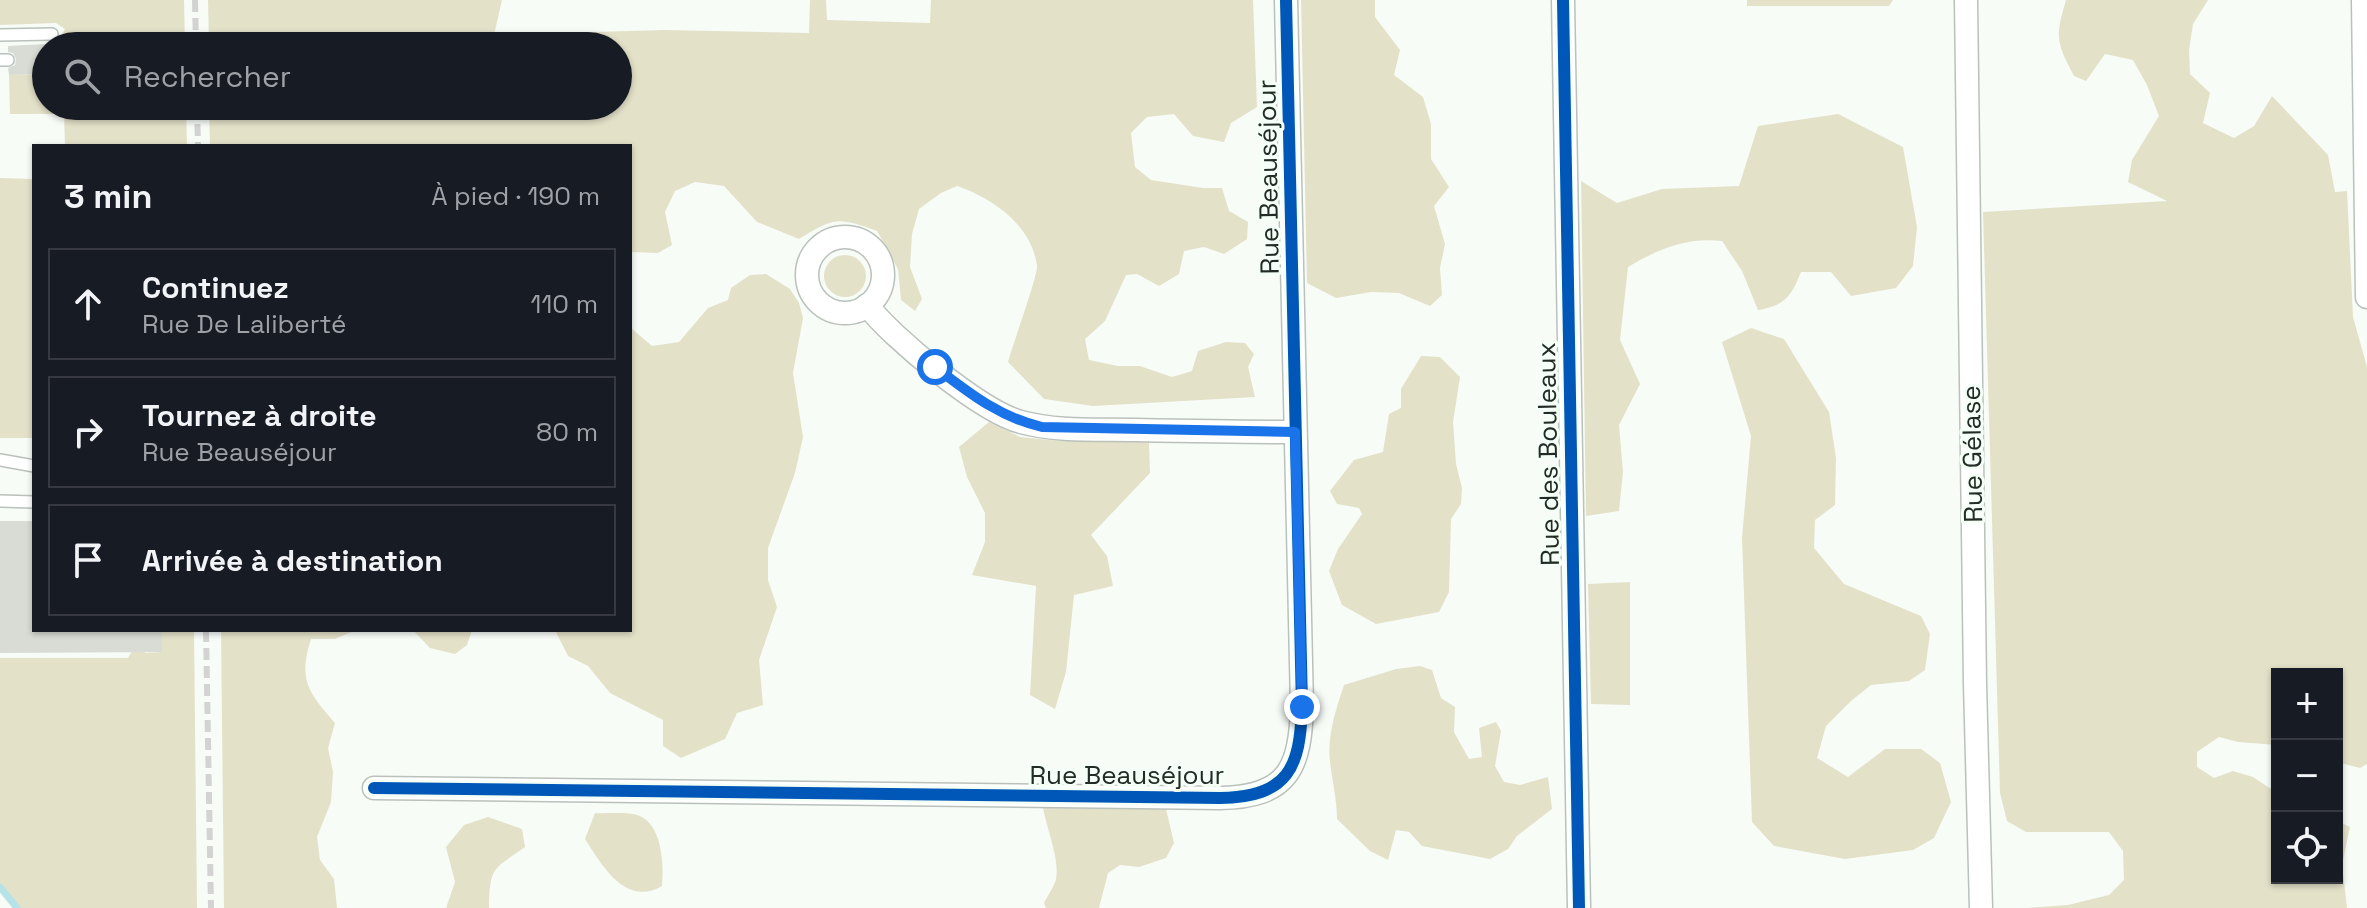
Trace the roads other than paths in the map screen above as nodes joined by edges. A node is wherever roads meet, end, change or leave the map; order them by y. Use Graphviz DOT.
graph roads {
  1 [pos="1286,0"];
  2 [pos="1563,0"];
  3 [pos="1966,0"];
  4 [pos="2363,0"];
  5 [pos="32,34"];
  6 [pos="0,35"];
  7 [pos="2367,297"];
  8 [pos="867,305"];
  9 [pos="1295,432"];
  10 [pos="0,460"];
  11 [pos="32,466"];
  12 [pos="0,501"];
  13 [pos="32,502"];
  14 [pos="374,788"];
  15 [pos="1579,908"];
  16 [pos="1981,908"];
  1 -- 9 [label="street, Rue Beauséjour"];
  2 -- 15 [label="street, Rue des Bouleaux"];
  3 -- 16 [label="street, Rue Gélase"];
  4 -- 7 [label="street"];
  5 -- 6 [label="lane"];
  8 -- 9 [label="street"];
  9 -- 14 [label="street, Rue Beauséjour"];
  10 -- 11 [label="lane"];
  12 -- 13 [label="lane"];
}
